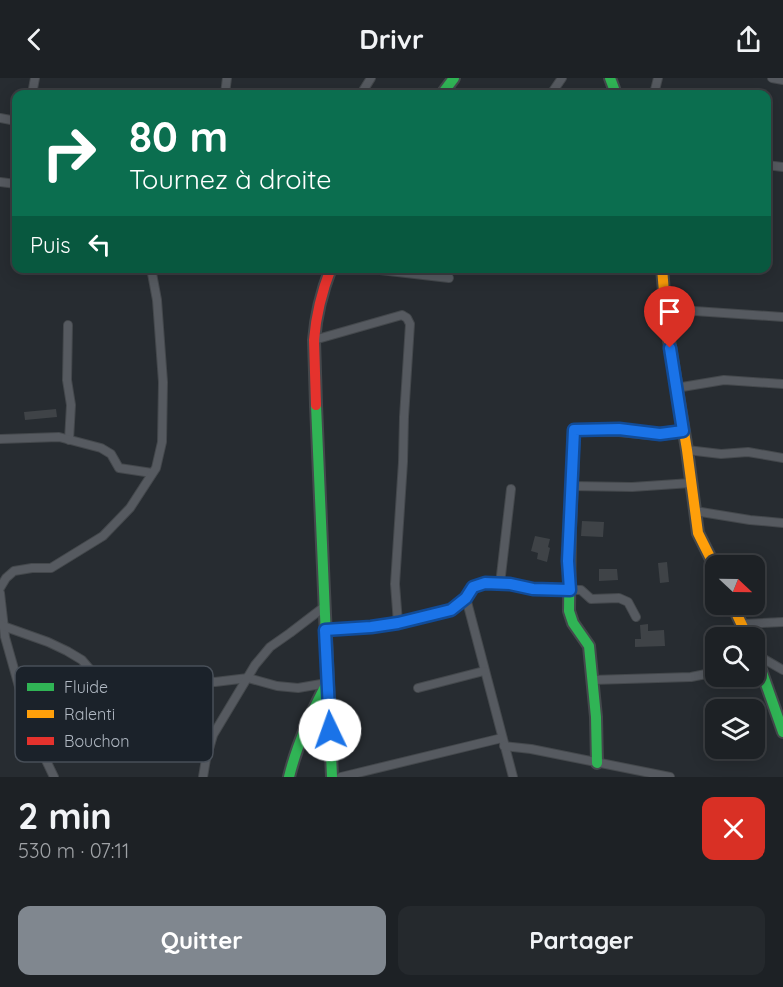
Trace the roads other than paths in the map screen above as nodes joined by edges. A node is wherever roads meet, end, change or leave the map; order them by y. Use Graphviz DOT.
graph roads {
  1 [pos="772,78"];
  2 [pos="783,80"];
  3 [pos="152,273"];
  4 [pos="329,273"];
  5 [pos="406,273"];
  6 [pos="662,273"];
  7 [pos="449,278"];
  8 [pos="665,309"];
  9 [pos="783,317"];
  10 [pos="68,325"];
  11 [pos="314,340"];
  12 [pos="783,384"];
  13 [pos="676,388"];
  14 [pos="683,431"];
  15 [pos="0,439"];
  16 [pos="69,440"];
  17 [pos="687,450"];
  18 [pos="783,458"];
  19 [pos="152,473"];
  20 [pos="691,483"];
  21 [pos="571,486"];
  22 [pos="512,489"];
  23 [pos="695,511"];
  24 [pos="783,523"];
  25 [pos="709,555"];
  26 [pos="500,584"];
  27 [pos="0,588"];
  28 [pos="570,590"];
  29 [pos="0,593"];
  30 [pos="466,598"];
  31 [pos="324,607"];
  32 [pos="738,615"];
  33 [pos="636,617"];
  34 [pos="783,622"];
  35 [pos="398,623"];
  36 [pos="742,624"];
  37 [pos="1,625"];
  38 [pos="743,627"];
  39 [pos="325,630"];
  40 [pos="765,660"];
  41 [pos="87,666"];
  42 [pos="783,670"];
  43 [pos="484,671"];
  44 [pos="15,674"];
  45 [pos="705,674"];
  46 [pos="248,678"];
  47 [pos="592,680"];
  48 [pos="213,682"];
  49 [pos="765,682"];
  50 [pos="327,683"];
  51 [pos="418,688"];
  52 [pos="783,732"];
  53 [pos="213,735"];
  54 [pos="503,742"];
  55 [pos="47,762"];
  56 [pos="206,762"];
  57 [pos="597,763"];
  58 [pos="644,774"];
  59 [pos="54,777"];
  60 [pos="203,777"];
  61 [pos="289,777"];
  62 [pos="332,777"];
  63 [pos="340,777"];
  64 [pos="513,777"];
  65 [pos="670,777"];
  1 -- 2 [label="street"];
  3 -- 19 [label="street"];
  4 -- 11 [label="street"];
  5 -- 7 [label="street"];
  6 -- 8 [label="street"];
  8 -- 9 [label="street"];
  8 -- 13 [label="street"];
  10 -- 16 [label="street"];
  11 -- 31 [label="street"];
  11 -- 35 [label="street"];
  12 -- 13 [label="street"];
  13 -- 14 [label="street"];
  14 -- 17 [label="street"];
  14 -- 21 [label="street"];
  15 -- 16 [label="street"];
  16 -- 19 [label="street"];
  17 -- 18 [label="street"];
  17 -- 20 [label="street"];
  19 -- 27 [label="street"];
  20 -- 21 [label="street"];
  20 -- 23 [label="street"];
  21 -- 28 [label="street"];
  22 -- 26 [label="street"];
  23 -- 24 [label="street"];
  23 -- 25 [label="street"];
  26 -- 28 [label="street"];
  26 -- 30 [label="street"];
  28 -- 33 [label="street"];
  28 -- 47 [label="street"];
  29 -- 37 [label="street"];
  30 -- 35 [label="street"];
  30 -- 43 [label="street"];
  31 -- 39 [label="street"];
  31 -- 46 [label="street"];
  32 -- 36 [label="street"];
  34 -- 36 [label="street"];
  35 -- 39 [label="street"];
  36 -- 38 [label="street"];
  37 -- 41 [label="street"];
  37 -- 44 [label="street"];
  39 -- 50 [label="street"];
  40 -- 42 [label="street"];
  43 -- 51 [label="street"];
  43 -- 54 [label="street"];
  45 -- 47 [label="street"];
  46 -- 48 [label="street"];
  46 -- 50 [label="street"];
  46 -- 53 [label="street"];
  47 -- 57 [label="street"];
  49 -- 52 [label="street"];
  50 -- 61 [label="street"];
  50 -- 62 [label="street"];
  54 -- 57 [label="street"];
  54 -- 63 [label="street"];
  54 -- 64 [label="street"];
  55 -- 59 [label="street"];
  56 -- 60 [label="street"];
  57 -- 58 [label="street"];
  58 -- 65 [label="street"];
}
